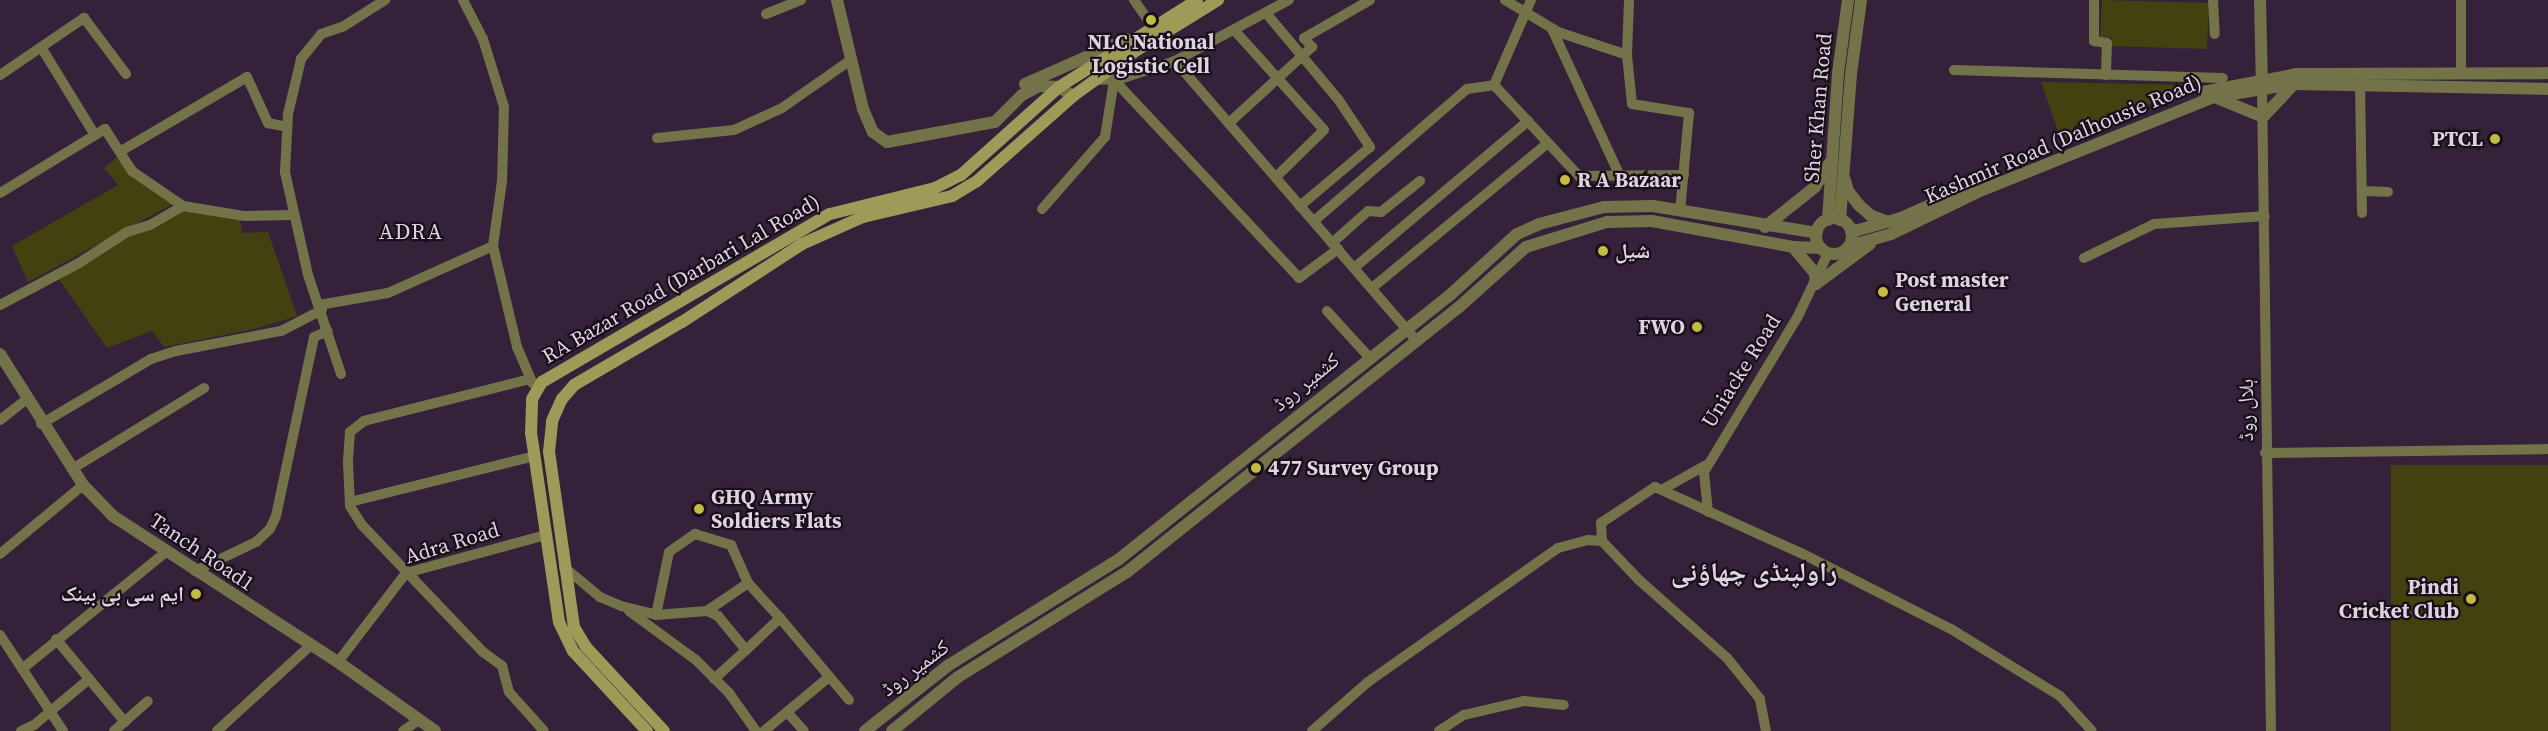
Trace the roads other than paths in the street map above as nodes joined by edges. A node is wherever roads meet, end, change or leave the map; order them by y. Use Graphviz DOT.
graph roads {
  1 [pos="385,0"];
  2 [pos="463,0"];
  3 [pos="801,0"];
  4 [pos="837,0"];
  5 [pos="1134,0"];
  6 [pos="1197,0"];
  7 [pos="1218,0"];
  8 [pos="1289,0"];
  9 [pos="1370,0"];
  10 [pos="1505,0"];
  11 [pos="1531,0"];
  12 [pos="1629,0"];
  13 [pos="1848,0"];
  14 [pos="1861,0"];
  15 [pos="2094,0"];
  16 [pos="2213,0"];
  17 [pos="2260,0"];
  18 [pos="2461,0"];
  19 [pos="1266,13"];
  20 [pos="1526,13"];
  21 [pos="766,14"];
  22 [pos="1154,27"];
  23 [pos="1552,29"];
  24 [pos="1235,31"];
  25 [pos="1138,34"];
  26 [pos="2215,34"];
  27 [pos="41,47"];
  28 [pos="2261,50"];
  29 [pos="1627,55"];
  30 [pos="1301,57"];
  31 [pos="852,59"];
  32 [pos="1174,61"];
  33 [pos="1954,70"];
  34 [pos="2461,73"];
  35 [pos="2548,73"];
  36 [pos="126,74"];
  37 [pos="0,75"];
  38 [pos="2106,75"];
  39 [pos="2223,78"];
  40 [pos="1278,79"];
  41 [pos="2290,79"];
  42 [pos="1095,80"];
  43 [pos="1114,80"];
  44 [pos="2262,84"];
  45 [pos="2360,84"];
  46 [pos="1494,85"];
  47 [pos="1059,87"];
  48 [pos="2548,89"];
  49 [pos="1073,96"];
  50 [pos="2214,97"];
  51 [pos="2263,117"];
  52 [pos="1528,122"];
  53 [pos="1229,123"];
  54 [pos="987,124"];
  55 [pos="287,127"];
  56 [pos="95,135"];
  57 [pos="657,138"];
  58 [pos="1548,143"];
  59 [pos="121,151"];
  60 [pos="1832,158"];
  61 [pos="1844,173"];
  62 [pos="1684,175"];
  63 [pos="1620,176"];
  64 [pos="1275,177"];
  65 [pos="1420,181"];
  66 [pos="2363,191"];
  67 [pos="2388,192"];
  68 [pos="0,193"];
  69 [pos="183,206"];
  70 [pos="1300,206"];
  71 [pos="1042,209"];
  72 [pos="1680,211"];
  73 [pos="2362,213"];
  74 [pos="294,215"];
  75 [pos="2265,216"];
  76 [pos="1834,220"];
  77 [pos="1314,221"];
  78 [pos="1889,222"];
  79 [pos="1765,227"];
  80 [pos="1851,232"];
  81 [pos="1817,233"];
  82 [pos="1874,241"];
  83 [pos="493,246"];
  84 [pos="1335,246"];
  85 [pos="1849,246"];
  86 [pos="1793,247"];
  87 [pos="1824,250"];
  88 [pos="2084,258"];
  89 [pos="1354,268"];
  90 [pos="1816,284"];
  91 [pos="1372,288"];
  92 [pos="0,305"];
  93 [pos="321,308"];
  94 [pos="1327,311"];
  95 [pos="1407,328"];
  96 [pos="328,331"];
  97 [pos="1416,340"];
  98 [pos="0,354"];
  99 [pos="1372,354"];
  100 [pos="1384,364"];
  101 [pos="341,374"];
  102 [pos="533,385"];
  103 [pos="204,388"];
  104 [pos="27,399"];
  105 [pos="0,420"];
  106 [pos="1287,423"];
  107 [pos="42,424"];
  108 [pos="1296,435"];
  109 [pos="1261,444"];
  110 [pos="2548,449"];
  111 [pos="2265,453"];
  112 [pos="534,456"];
  113 [pos="1271,456"];
  114 [pos="1708,464"];
  115 [pos="72,469"];
  116 [pos="82,485"];
  117 [pos="1665,488"];
  118 [pos="350,502"];
  119 [pos="1708,512"];
  120 [pos="546,536"];
  121 [pos="1602,541"];
  122 [pos="166,552"];
  123 [pos="0,554"];
  124 [pos="564,567"];
  125 [pos="195,571"];
  126 [pos="406,573"];
  127 [pos="1081,582"];
  128 [pos="748,583"];
  129 [pos="1089,596"];
  130 [pos="621,606"];
  131 [pos="707,611"];
  132 [pos="656,615"];
  133 [pos="780,618"];
  134 [pos="0,635"];
  135 [pos="56,639"];
  136 [pos="988,640"];
  137 [pos="311,645"];
  138 [pos="746,650"];
  139 [pos="996,653"];
  140 [pos="338,662"];
  141 [pos="22,669"];
  142 [pos="829,677"];
  143 [pos="89,679"];
  144 [pos="714,679"];
  145 [pos="906,697"];
  146 [pos="849,700"];
  147 [pos="148,701"];
  148 [pos="1564,705"];
  149 [pos="916,711"];
  150 [pos="50,712"];
  151 [pos="787,712"];
  152 [pos="419,720"];
  153 [pos="125,722"];
  154 [pos="21,731"];
  155 [pos="63,731"];
  156 [pos="114,731"];
  157 [pos="217,731"];
  158 [pos="403,731"];
  159 [pos="435,731"];
  160 [pos="544,731"];
  161 [pos="647,731"];
  162 [pos="664,731"];
  163 [pos="756,731"];
  164 [pos="764,731"];
  165 [pos="804,731"];
  166 [pos="865,731"];
  167 [pos="892,731"];
  168 [pos="1312,731"];
  169 [pos="1439,731"];
  170 [pos="1766,731"];
  171 [pos="2092,731"];
  172 [pos="2271,731"];
  1 -- 55 [label="street"];
  2 -- 83 [label="street"];
  3 -- 21 [label="street"];
  4 -- 31 [label="street"];
  5 -- 22 [label="street"];
  6 -- 22 [label="main road, RA Bazar Road (Darbari Lal Road)"];
  7 -- 42 [label="main road, RA Bazar Road (Darbari Lal Road)"];
  8 -- 19 [label="street"];
  9 -- 30 [label="street"];
  10 -- 20 [label="street"];
  11 -- 20 [label="street"];
  12 -- 29 [label="street"];
  13 -- 60 [label="street, Sher Khan Road"];
  14 -- 61 [label="street, Sher Khan Road"];
  15 -- 38 [label="street"];
  16 -- 26 [label="street"];
  17 -- 28 [label="street"];
  18 -- 34 [label="street"];
  19 -- 24 [label="street"];
  19 -- 30 [label="street"];
  20 -- 23 [label="street"];
  20 -- 46 [label="street"];
  22 -- 25 [label="main road, RA Bazar Road (Darbari Lal Road)"];
  23 -- 29 [label="street"];
  23 -- 63 [label="street"];
  24 -- 32 [label="street"];
  24 -- 40 [label="street"];
  25 -- 47 [label="main road, RA Bazar Road (Darbari Lal Road)"];
  25 -- 54 [label="street"];
  27 -- 36 [label="street"];
  27 -- 37 [label="street"];
  27 -- 56 [label="street"];
  28 -- 41 [label="street"];
  28 -- 44 [label="street"];
  29 -- 62 [label="street"];
  30 -- 40 [label="street"];
  30 -- 70 [label="street"];
  31 -- 54 [label="street"];
  31 -- 57 [label="street"];
  32 -- 43 [label="street"];
  32 -- 53 [label="street"];
  33 -- 38 [label="street"];
  34 -- 35 [label="street, Kashmir Road (Dalhousie Road)"];
  34 -- 41 [label="street, Kashmir Road (Dalhousie Road)"];
  38 -- 39 [label="street"];
  40 -- 53 [label="street"];
  40 -- 64 [label="street"];
  41 -- 44 [label="street, Kashmir Road (Dalhousie Road)"];
  41 -- 45 [label="street, Kashmir Road (Dalhousie Road)"];
  41 -- 51 [label="street"];
  42 -- 43 [label="street"];
  42 -- 49 [label="main road, RA Bazar Road (Darbari Lal Road)"];
  43 -- 71 [label="street"];
  43 -- 84 [label="street"];
  44 -- 50 [label="street, Kashmir Road (Dalhousie Road)"];
  44 -- 51 [label="street, ہلال روڈ"];
  44 -- 78 [label="street, Kashmir Road (Dalhousie Road)"];
  45 -- 48 [label="street, Kashmir Road (Dalhousie Road)"];
  45 -- 66 [label="street"];
  46 -- 52 [label="street"];
  46 -- 77 [label="street"];
  47 -- 49 [label="street"];
  47 -- 54 [label="street"];
  47 -- 102 [label="main road, RA Bazar Road (Darbari Lal Road)"];
  49 -- 124 [label="main road, RA Bazar Road (Darbari Lal Road)"];
  50 -- 51 [label="street"];
  50 -- 82 [label="street, Kashmir Road (Dalhousie Road)"];
  51 -- 75 [label="street, ہلال روڈ"];
  52 -- 58 [label="street"];
  52 -- 89 [label="street"];
  53 -- 64 [label="street"];
  55 -- 59 [label="street"];
  55 -- 74 [label="street"];
  56 -- 59 [label="street"];
  56 -- 68 [label="street"];
  58 -- 63 [label="street"];
  58 -- 91 [label="street"];
  59 -- 69 [label="street"];
  60 -- 76 [label="street, Sher Khan Road"];
  60 -- 79 [label="street"];
  61 -- 76 [label="street, Sher Khan Road"];
  61 -- 78 [label="street"];
  62 -- 63 [label="street"];
  62 -- 72 [label="street"];
  64 -- 70 [label="street"];
  65 -- 84 [label="street"];
  66 -- 67 [label="street"];
  66 -- 73 [label="street"];
  69 -- 74 [label="street"];
  69 -- 92 [label="street"];
  70 -- 77 [label="street"];
  72 -- 79 [label="street, کشمیر روڈ"];
  72 -- 95 [label="street, کشمیر روڈ"];
  74 -- 93 [label="street"];
  75 -- 88 [label="street"];
  75 -- 111 [label="street, ہلال روڈ"];
  76 -- 80 [label="street"];
  76 -- 81 [label="street"];
  77 -- 84 [label="street"];
  78 -- 80 [label="street, Kashmir Road (Dalhousie Road)"];
  79 -- 81 [label="street, کشمیر روڈ"];
  80 -- 85 [label="street"];
  81 -- 87 [label="street"];
  82 -- 85 [label="street, Kashmir Road (Dalhousie Road)"];
  82 -- 90 [label="street"];
  83 -- 93 [label="street"];
  83 -- 102 [label="street"];
  84 -- 89 [label="street"];
  85 -- 87 [label="street"];
  86 -- 87 [label="street, کشمیر روڈ"];
  86 -- 90 [label="street"];
  86 -- 97 [label="street, کشمیر روڈ"];
  87 -- 90 [label="street, Uniacke Road"];
  89 -- 91 [label="street"];
  90 -- 114 [label="street, Uniacke Road"];
  91 -- 95 [label="street"];
  93 -- 96 [label="street"];
  93 -- 107 [label="street"];
  94 -- 99 [label="street"];
  95 -- 97 [label="street"];
  95 -- 99 [label="street, کشمیر روڈ"];
  96 -- 101 [label="street"];
  96 -- 125 [label="street"];
  97 -- 100 [label="street, کشمیر روڈ"];
  98 -- 104 [label="street, Tanch Road1"];
  99 -- 100 [label="street"];
  99 -- 106 [label="street, کشمیر روڈ"];
  100 -- 108 [label="street, کشمیر روڈ"];
  102 -- 112 [label="main road, RA Bazar Road (Darbari Lal Road)"];
  102 -- 118 [label="street"];
  103 -- 115 [label="street"];
  104 -- 105 [label="street"];
  104 -- 107 [label="street, Tanch Road1"];
  106 -- 108 [label="street"];
  106 -- 109 [label="street, کشمیر روڈ"];
  107 -- 115 [label="street, Tanch Road1"];
  108 -- 113 [label="street, کشمیر روڈ"];
  109 -- 113 [label="street"];
  109 -- 127 [label="street, کشمیر روڈ"];
  110 -- 111 [label="street"];
  111 -- 172 [label="street, ہلال روڈ"];
  112 -- 118 [label="street"];
  112 -- 120 [label="main road, RA Bazar Road (Darbari Lal Road)"];
  113 -- 129 [label="street, کشمیر روڈ"];
  114 -- 117 [label="street"];
  114 -- 119 [label="street, Uniacke Road"];
  115 -- 116 [label="street, Tanch Road1"];
  116 -- 122 [label="street, Tanch Road1"];
  116 -- 123 [label="street"];
  117 -- 119 [label="street"];
  117 -- 121 [label="street"];
  118 -- 126 [label="street"];
  119 -- 171 [label="street"];
  120 -- 126 [label="street, Adra Road"];
  120 -- 161 [label="main road, RA Bazar Road (Darbari Lal Road)"];
  121 -- 168 [label="street"];
  121 -- 170 [label="street"];
  122 -- 125 [label="street, Tanch Road1"];
  122 -- 135 [label="street"];
  124 -- 130 [label="street"];
  124 -- 162 [label="main road, RA Bazar Road (Darbari Lal Road)"];
  125 -- 137 [label="street, Tanch Road1"];
  126 -- 140 [label="street, Adra Road"];
  126 -- 160 [label="street"];
  127 -- 129 [label="street"];
  127 -- 136 [label="street, کشمیر روڈ"];
  128 -- 131 [label="street"];
  128 -- 132 [label="street"];
  128 -- 133 [label="street"];
  129 -- 139 [label="street, کشمیر روڈ"];
  130 -- 132 [label="street"];
  130 -- 144 [label="street"];
  131 -- 132 [label="street"];
  131 -- 138 [label="street"];
  133 -- 138 [label="street"];
  133 -- 142 [label="street"];
  134 -- 141 [label="street"];
  135 -- 141 [label="street"];
  135 -- 143 [label="street"];
  136 -- 139 [label="street"];
  136 -- 145 [label="street, کشمیر روڈ"];
  137 -- 140 [label="street, Tanch Road1"];
  137 -- 157 [label="street"];
  138 -- 144 [label="street"];
  139 -- 149 [label="street, کشمیر روڈ"];
  140 -- 152 [label="street, Tanch Road1"];
  141 -- 150 [label="street"];
  142 -- 146 [label="street"];
  142 -- 151 [label="street"];
  143 -- 150 [label="street"];
  143 -- 153 [label="street"];
  144 -- 163 [label="street"];
  145 -- 149 [label="street"];
  145 -- 166 [label="street, کشمیر روڈ"];
  147 -- 153 [label="street"];
  148 -- 169 [label="street"];
  149 -- 167 [label="street, کشمیر روڈ"];
  150 -- 154 [label="street"];
  150 -- 155 [label="street"];
  151 -- 164 [label="street"];
  151 -- 165 [label="street"];
  152 -- 158 [label="street"];
  152 -- 159 [label="street, Tanch Road1"];
  153 -- 156 [label="street"];
}
